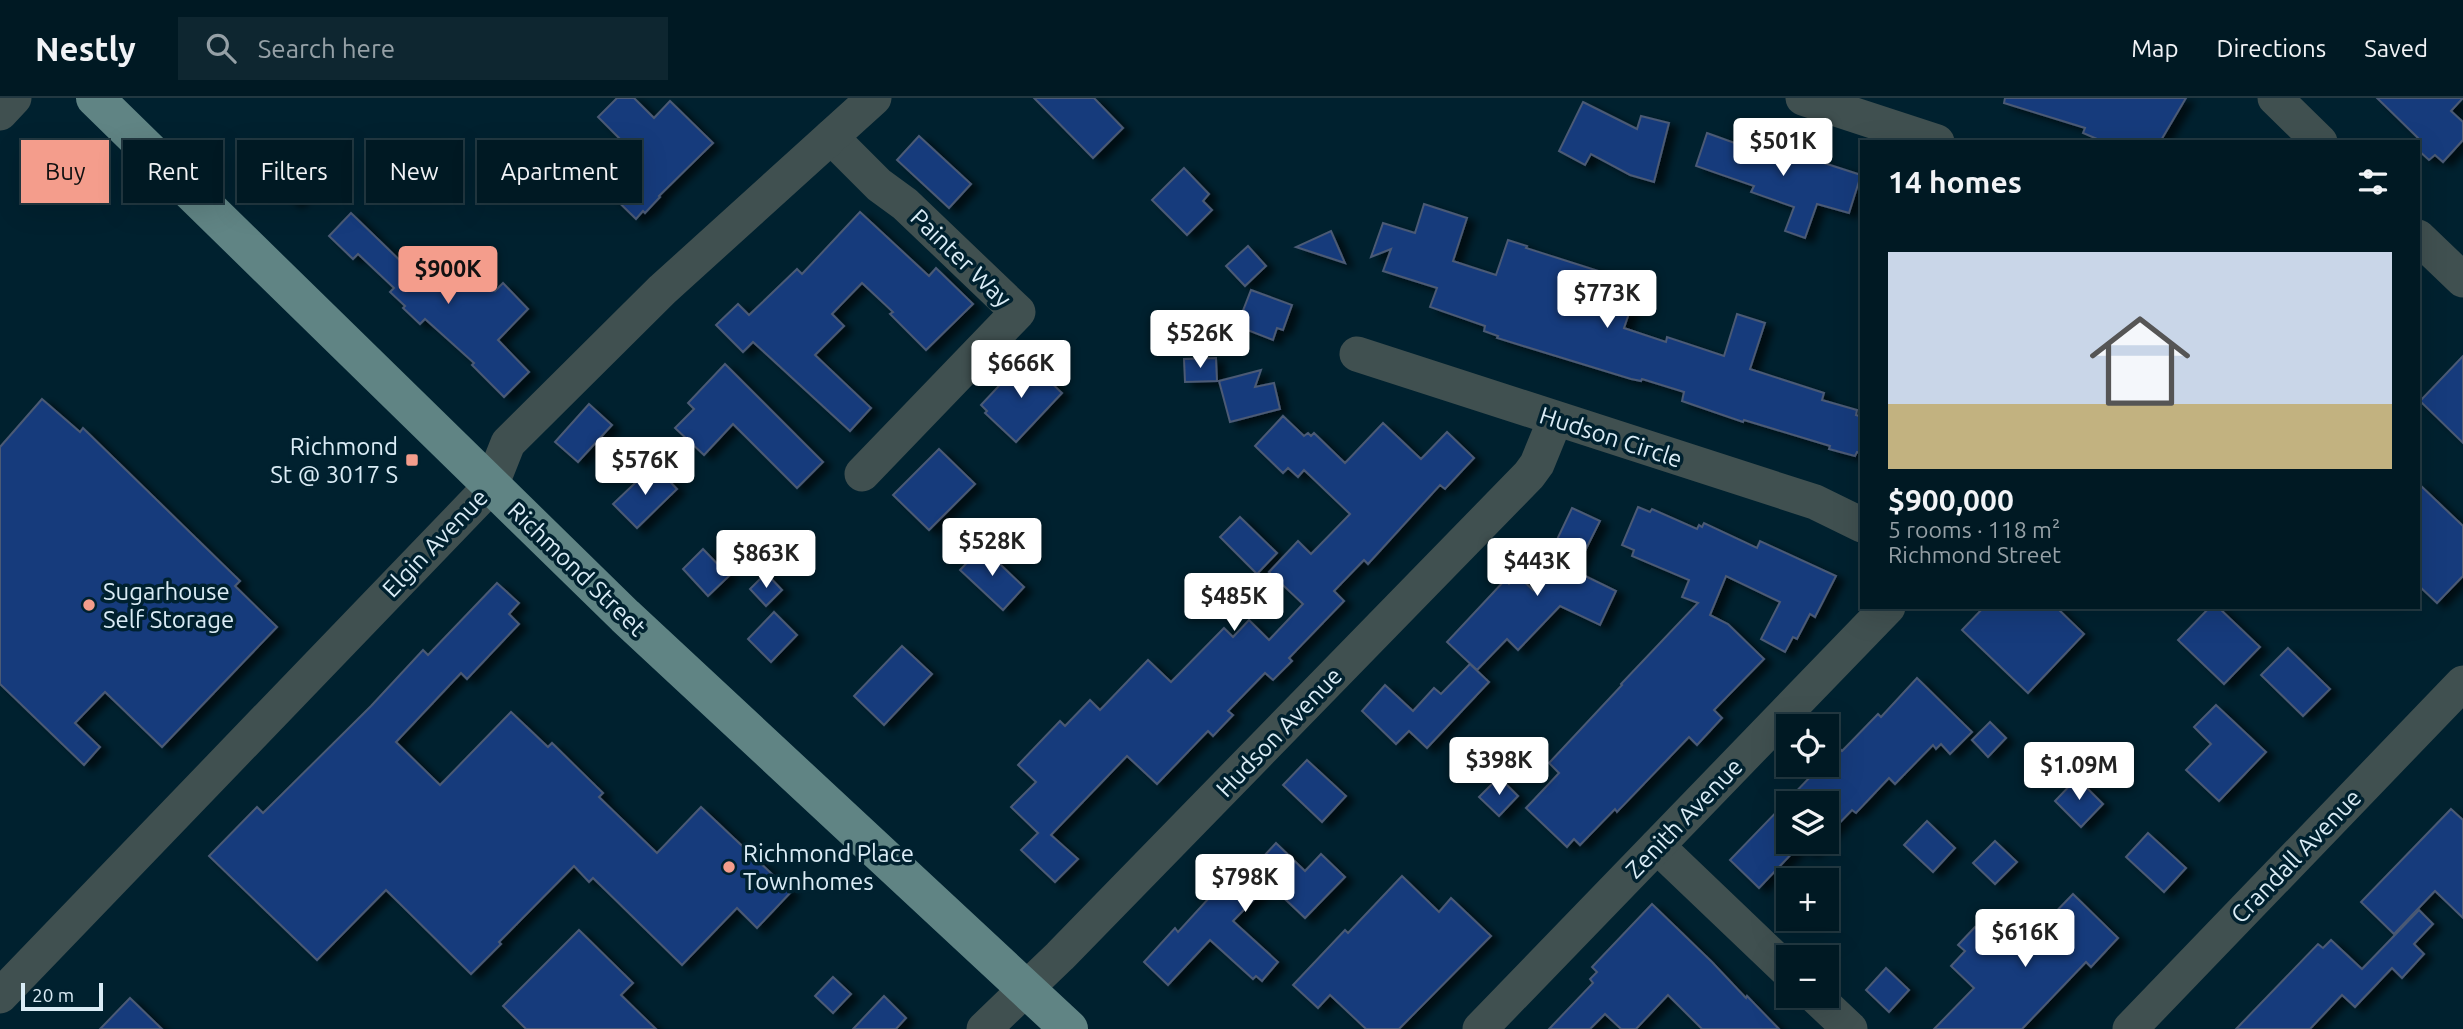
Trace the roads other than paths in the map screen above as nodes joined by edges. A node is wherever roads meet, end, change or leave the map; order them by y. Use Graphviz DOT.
graph roads {
  1 [pos="14,98"];
  2 [pos="95,98"];
  3 [pos="874,98"];
  4 [pos="1803,98"];
  5 [pos="2275,98"];
  6 [pos="0,113"];
  7 [pos="831,137"];
  8 [pos="1931,140"];
  9 [pos="2318,140"];
  10 [pos="2420,239"];
  11 [pos="2463,280"];
  12 [pos="1357,354"];
  13 [pos="1555,420"];
  14 [pos="862,474"];
  15 [pos="491,486"];
  16 [pos="1860,524"];
  17 [pos="1886,609"];
  18 [pos="2463,683"];
  19 [pos="1657,846"];
  20 [pos="1776,960"];
  21 [pos="1025,989"];
  22 [pos="0,996"];
  23 [pos="1828,1008"];
  24 [pos="984,1029"];
  25 [pos="1069,1029"];
  26 [pos="1480,1029"];
  27 [pos="1850,1029"];
  28 [pos="2130,1029"];
  1 -- 6 [label="street"];
  2 -- 15 [label="main road, Richmond Street"];
  3 -- 7 [label="street, Elgin Avenue"];
  4 -- 8 [label="street"];
  5 -- 9 [label="street"];
  7 -- 14 [label="street, Painter Way"];
  7 -- 15 [label="street, Elgin Avenue"];
  10 -- 11 [label="street"];
  12 -- 13 [label="street, Hudson Circle"];
  13 -- 16 [label="street, Hudson Circle"];
  13 -- 21 [label="street, Hudson Avenue"];
  15 -- 21 [label="main road, Richmond Street"];
  15 -- 22 [label="street, Elgin Avenue"];
  17 -- 19 [label="street, Zenith Avenue"];
  18 -- 28 [label="street, Crandall Avenue"];
  19 -- 20 [label="street"];
  19 -- 26 [label="street, Zenith Avenue"];
  21 -- 24 [label="street, Hudson Avenue"];
  21 -- 25 [label="main road, Richmond Street"];
  23 -- 27 [label="street"];
}
